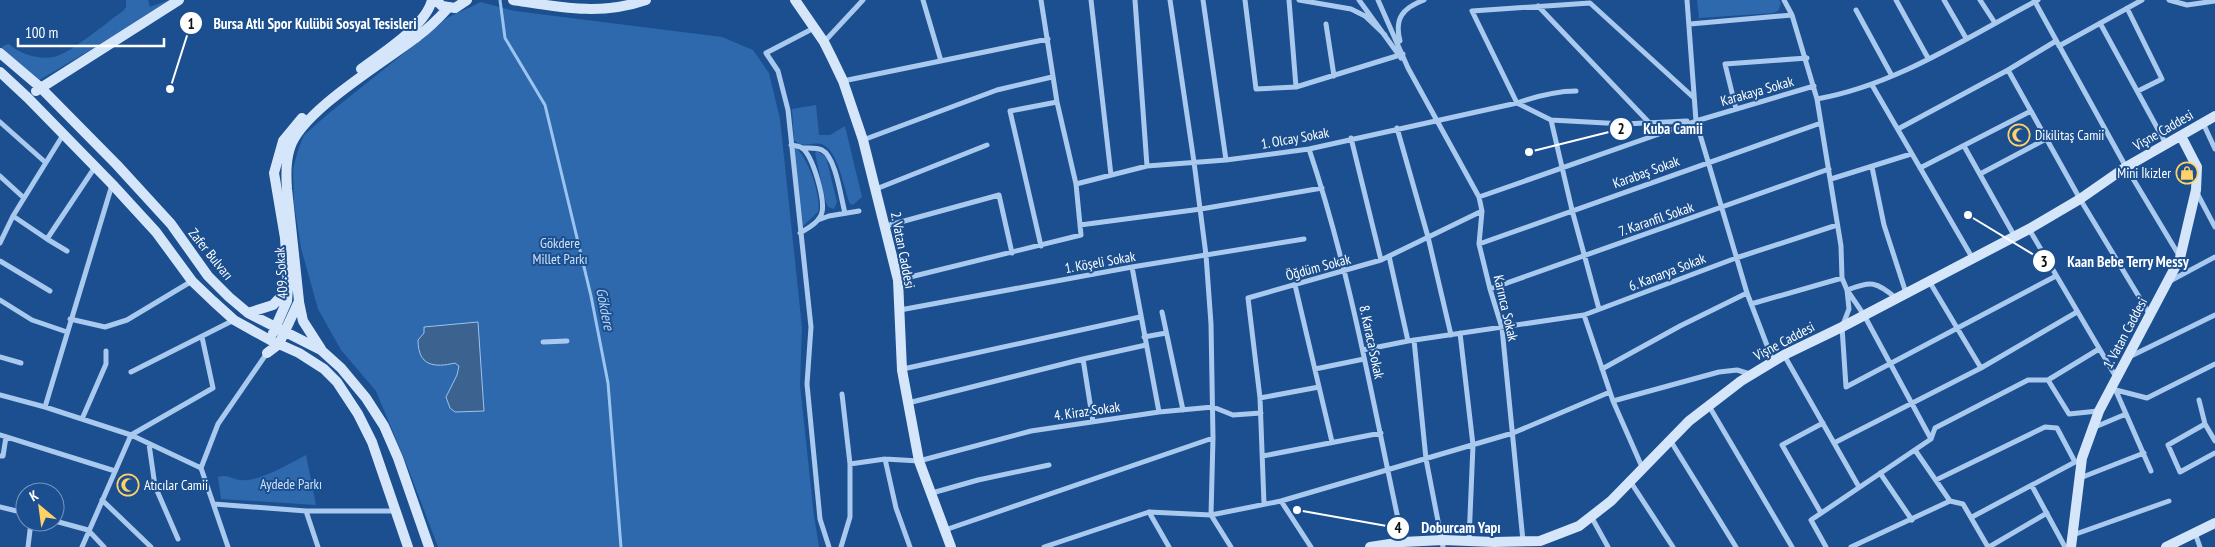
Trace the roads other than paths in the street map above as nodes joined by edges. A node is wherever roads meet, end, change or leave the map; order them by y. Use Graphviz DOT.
graph roads {
  1 [pos="179,0"];
  2 [pos="434,0"];
  3 [pos="467,0"];
  4 [pos="646,0"];
  5 [pos="795,0"];
  6 [pos="863,0"];
  7 [pos="922,0"];
  8 [pos="1041,0"];
  9 [pos="1091,0"];
  10 [pos="1134,0"];
  11 [pos="1170,0"];
  12 [pos="1203,0"];
  13 [pos="1245,0"];
  14 [pos="1289,0"];
  15 [pos="1299,0"];
  16 [pos="1359,0"];
  17 [pos="1378,0"];
  18 [pos="1424,0"];
  19 [pos="1687,0"];
  20 [pos="1784,0"];
  21 [pos="1896,0"];
  22 [pos="1944,0"];
  23 [pos="1980,0"];
  24 [pos="2142,0"];
  25 [pos="2169,0"];
  26 [pos="517,1"];
  27 [pos="2036,1"];
  28 [pos="2215,1"];
  29 [pos="1538,6"];
  30 [pos="448,8"];
  31 [pos="2127,8"];
  32 [pos="1856,10"];
  33 [pos="1792,15"];
  34 [pos="1995,23"];
  35 [pos="2100,23"];
  36 [pos="1326,24"];
  37 [pos="1690,24"];
  38 [pos="814,28"];
  39 [pos="1385,35"];
  40 [pos="1966,38"];
  41 [pos="1048,39"];
  42 [pos="2056,41"];
  43 [pos="824,42"];
  44 [pos="2059,46"];
  45 [pos="0,53"];
  46 [pos="1401,55"];
  47 [pos="1806,58"];
  48 [pos="1928,58"];
  49 [pos="941,61"];
  50 [pos="2008,70"];
  51 [pos="0,72"];
  52 [pos="1334,76"];
  53 [pos="1892,76"];
  54 [pos="1052,77"];
  55 [pos="843,81"];
  56 [pos="1872,85"];
  57 [pos="1814,86"];
  58 [pos="40,87"];
  59 [pos="1296,87"];
  60 [pos="1576,91"];
  61 [pos="2138,91"];
  62 [pos="1693,97"];
  63 [pos="28,98"];
  64 [pos="1817,99"];
  65 [pos="1057,102"];
  66 [pos="1517,103"];
  67 [pos="1736,109"];
  68 [pos="2031,111"];
  69 [pos="2215,116"];
  70 [pos="1437,120"];
  71 [pos="1550,120"];
  72 [pos="1696,120"];
  73 [pos="0,122"];
  74 [pos="2203,123"];
  75 [pos="1652,124"];
  76 [pos="1821,124"];
  77 [pos="1397,128"];
  78 [pos="1898,129"];
  79 [pos="1659,133"];
  80 [pos="63,135"];
  81 [pos="2181,136"];
  82 [pos="1350,138"];
  83 [pos="2046,138"];
  84 [pos="863,140"];
  85 [pos="2166,144"];
  86 [pos="791,145"];
  87 [pos="987,145"];
  88 [pos="1964,146"];
  89 [pos="802,148"];
  90 [pos="1309,149"];
  91 [pos="2215,149"];
  92 [pos="1912,154"];
  93 [pos="1226,160"];
  94 [pos="45,162"];
  95 [pos="1194,162"];
  96 [pos="1707,162"];
  97 [pos="1147,166"];
  98 [pos="95,167"];
  99 [pos="1872,167"];
  100 [pos="2126,167"];
  101 [pos="1563,168"];
  102 [pos="1920,168"];
  103 [pos="1829,170"];
  104 [pos="1980,174"];
  105 [pos="1111,175"];
  106 [pos="0,176"];
  107 [pos="1831,179"];
  108 [pos="112,184"];
  109 [pos="1076,184"];
  110 [pos="1322,188"];
  111 [pos="875,189"];
  112 [pos="2196,190"];
  113 [pos="1479,197"];
  114 [pos="24,198"];
  115 [pos="2080,199"];
  116 [pos="1722,208"];
  117 [pos="1201,209"];
  118 [pos="1482,210"];
  119 [pos="1572,210"];
  120 [pos="859,211"];
  121 [pos="845,214"];
  122 [pos="13,216"];
  123 [pos="818,220"];
  124 [pos="1080,225"];
  125 [pos="1837,225"];
  126 [pos="886,226"];
  127 [pos="2215,227"];
  128 [pos="2029,229"];
  129 [pos="800,233"];
  130 [pos="2015,236"];
  131 [pos="1428,237"];
  132 [pos="1304,238"];
  133 [pos="47,239"];
  134 [pos="0,243"];
  135 [pos="1479,244"];
  136 [pos="1041,246"];
  137 [pos="67,251"];
  138 [pos="1012,253"];
  139 [pos="1206,255"];
  140 [pos="1389,256"];
  141 [pos="1584,256"];
  142 [pos="2215,257"];
  143 [pos="1736,258"];
  144 [pos="2180,258"];
  145 [pos="1973,259"];
  146 [pos="1381,260"];
  147 [pos="0,261"];
  148 [pos="1132,268"];
  149 [pos="1346,272"];
  150 [pos="2056,276"];
  151 [pos="1842,278"];
  152 [pos="898,280"];
  153 [pos="192,281"];
  154 [pos="1929,281"];
  155 [pos="2168,282"];
  156 [pos="1295,284"];
  157 [pos="288,288"];
  158 [pos="1490,289"];
  159 [pos="1847,290"];
  160 [pos="50,291"];
  161 [pos="1747,293"];
  162 [pos="1906,293"];
  163 [pos="1897,298"];
  164 [pos="0,300"];
  165 [pos="299,301"];
  166 [pos="1751,304"];
  167 [pos="1599,309"];
  168 [pos="900,310"];
  169 [pos="1162,312"];
  170 [pos="2077,312"];
  171 [pos="248,313"];
  172 [pos="1584,315"];
  173 [pos="1864,315"];
  174 [pos="2215,315"];
  175 [pos="2150,316"];
  176 [pos="1140,317"];
  177 [pos="70,319"];
  178 [pos="234,320"];
  179 [pos="1842,327"];
  180 [pos="275,328"];
  181 [pos="1502,328"];
  182 [pos="1958,329"];
  183 [pos="67,332"];
  184 [pos="285,333"];
  185 [pos="1166,333"];
  186 [pos="1460,333"];
  187 [pos="1451,335"];
  188 [pos="202,337"];
  189 [pos="1144,337"];
  190 [pos="1414,340"];
  191 [pos="567,341"];
  192 [pos="1408,341"];
  193 [pos="274,342"];
  194 [pos="543,342"];
  195 [pos="1146,345"];
  196 [pos="2099,349"];
  197 [pos="106,350"];
  198 [pos="321,350"];
  199 [pos="1363,350"];
  200 [pos="267,353"];
  201 [pos="1784,355"];
  202 [pos="0,357"];
  203 [pos="2129,357"];
  204 [pos="1083,359"];
  205 [pos="1364,359"];
  206 [pos="1773,361"];
  207 [pos="21,363"];
  208 [pos="1891,364"];
  209 [pos="2215,364"];
  210 [pos="1981,368"];
  211 [pos="1315,369"];
  212 [pos="1602,369"];
  213 [pos="902,370"];
  214 [pos="132,372"];
  215 [pos="1751,374"];
  216 [pos="2117,379"];
  217 [pos="2048,380"];
  218 [pos="1319,387"];
  219 [pos="2114,390"];
  220 [pos="1610,392"];
  221 [pos="842,394"];
  222 [pos="0,395"];
  223 [pos="1260,398"];
  224 [pos="2199,400"];
  225 [pos="1613,401"];
  226 [pos="908,403"];
  227 [pos="1911,403"];
  228 [pos="1708,406"];
  229 [pos="45,407"];
  230 [pos="1213,407"];
  231 [pos="1183,410"];
  232 [pos="2100,411"];
  233 [pos="1159,412"];
  234 [pos="1261,413"];
  235 [pos="2126,414"];
  236 [pos="82,418"];
  237 [pos="1093,422"];
  238 [pos="1823,423"];
  239 [pos="2205,424"];
  240 [pos="2094,427"];
  241 [pos="1381,433"];
  242 [pos="1513,433"];
  243 [pos="3,436"];
  244 [pos="131,436"];
  245 [pos="1213,438"];
  246 [pos="1931,438"];
  247 [pos="1670,439"];
  248 [pos="2215,440"];
  249 [pos="1332,442"];
  250 [pos="1834,443"];
  251 [pos="149,444"];
  252 [pos="1473,444"];
  253 [pos="1915,450"];
  254 [pos="2144,453"];
  255 [pos="2215,453"];
  256 [pos="0,456"];
  257 [pos="1263,456"];
  258 [pos="885,459"];
  259 [pos="1426,459"];
  260 [pos="919,460"];
  261 [pos="2078,460"];
  262 [pos="850,464"];
  263 [pos="1049,465"];
  264 [pos="1642,467"];
  265 [pos="201,468"];
  266 [pos="116,471"];
  267 [pos="1387,471"];
  268 [pos="2151,471"];
  269 [pos="1880,473"];
  270 [pos="2079,478"];
  271 [pos="1630,480"];
  272 [pos="1936,480"];
  273 [pos="2032,486"];
  274 [pos="1859,487"];
  275 [pos="932,493"];
  276 [pos="102,500"];
  277 [pos="1281,501"];
  278 [pos="2169,501"];
  279 [pos="1950,502"];
  280 [pos="214,504"];
  281 [pos="1264,504"];
  282 [pos="0,507"];
  283 [pos="15,511"];
  284 [pos="306,511"];
  285 [pos="397,511"];
  286 [pos="1149,512"];
  287 [pos="1821,513"];
  288 [pos="2047,513"];
  289 [pos="1211,515"];
  290 [pos="1972,517"];
  291 [pos="1592,518"];
  292 [pos="1912,520"];
  293 [pos="2215,523"];
  294 [pos="65,524"];
  295 [pos="88,530"];
  296 [pos="944,530"];
  297 [pos="30,532"];
  298 [pos="2195,533"];
  299 [pos="2072,535"];
  300 [pos="178,540"];
  301 [pos="1469,540"];
  302 [pos="1524,541"];
  303 [pos="1443,543"];
  304 [pos="1397,544"];
  305 [pos="1494,544"];
  306 [pos="1542,544"];
  307 [pos="28,547"];
  308 [pos="82,547"];
  309 [pos="104,547"];
  310 [pos="151,547"];
  311 [pos="228,547"];
  312 [pos="318,547"];
  313 [pos="408,547"];
  314 [pos="429,547"];
  315 [pos="829,547"];
  316 [pos="841,547"];
  317 [pos="910,547"];
  318 [pos="951,547"];
  319 [pos="1044,547"];
  320 [pos="1169,547"];
  321 [pos="1231,547"];
  322 [pos="1311,547"];
  323 [pos="1370,547"];
  324 [pos="1608,547"];
  325 [pos="1673,547"];
  326 [pos="1736,547"];
  327 [pos="1792,547"];
  328 [pos="1826,547"];
  329 [pos="1851,547"];
  330 [pos="1988,547"];
  331 [pos="2065,547"];
  332 [pos="2071,547"];
  333 [pos="2166,547"];
  334 [pos="2200,547"];
  1 -- 58 [label="main road"];
  2 -- 30 [label="main road"];
  2 -- 157 [label="main road, 409. Sokak"];
  3 -- 30 [label="main road"];
  4 -- 26 [label="main road"];
  5 -- 38 [label="main road, 2. Vatan Caddesi"];
  6 -- 43 [label="street"];
  7 -- 49 [label="street"];
  8 -- 41 [label="street"];
  9 -- 105 [label="street"];
  10 -- 97 [label="street"];
  11 -- 95 [label="street"];
  12 -- 93 [label="street"];
  13 -- 59 [label="street"];
  14 -- 59 [label="street"];
  15 -- 39 [label="street"];
  16 -- 39 [label="street"];
  17 -- 46 [label="street"];
  18 -- 46 [label="street"];
  19 -- 37 [label="street"];
  20 -- 33 [label="street"];
  21 -- 48 [label="street"];
  22 -- 40 [label="street"];
  23 -- 34 [label="street"];
  24 -- 31 [label="street"];
  25 -- 28 [label="street"];
  27 -- 34 [label="street"];
  27 -- 42 [label="street"];
  29 -- 62 [label="street"];
  29 -- 66 [label="street"];
  29 -- 75 [label="street"];
  30 -- 165 [label="main road, 409. Sokak"];
  31 -- 35 [label="street"];
  31 -- 61 [label="street"];
  32 -- 53 [label="street"];
  33 -- 37 [label="street"];
  33 -- 47 [label="street"];
  34 -- 40 [label="street"];
  35 -- 44 [label="street"];
  35 -- 61 [label="street"];
  36 -- 52 [label="street"];
  37 -- 62 [label="street"];
  38 -- 43 [label="main road, 2. Vatan Caddesi"];
  38 -- 86 [label="street"];
  39 -- 46 [label="street"];
  40 -- 48 [label="street"];
  41 -- 49 [label="street"];
  41 -- 54 [label="street"];
  42 -- 44 [label="street"];
  42 -- 50 [label="street"];
  43 -- 55 [label="main road, 2. Vatan Caddesi"];
  44 -- 100 [label="street"];
  45 -- 58 [label="main road, Zafer Bulvarı"];
  46 -- 52 [label="street"];
  46 -- 70 [label="street, Karınca Sokak"];
  47 -- 57 [label="street"];
  47 -- 67 [label="street"];
  48 -- 53 [label="street"];
  49 -- 55 [label="street"];
  50 -- 68 [label="street"];
  50 -- 78 [label="street"];
  51 -- 63 [label="main road, Zafer Bulvarı"];
  52 -- 59 [label="street"];
  53 -- 56 [label="street"];
  54 -- 65 [label="street"];
  54 -- 84 [label="street"];
  55 -- 84 [label="main road, 2. Vatan Caddesi"];
  56 -- 64 [label="street"];
  56 -- 78 [label="street"];
  57 -- 64 [label="street"];
  57 -- 67 [label="street, Karakaya Sokak"];
  58 -- 63 [label="main road"];
  58 -- 171 [label="main road, Zafer Bulvarı"];
  60 -- 66 [label="street, 1. Olcay Sokak"];
  61 -- 85 [label="street"];
  62 -- 72 [label="street"];
  63 -- 80 [label="main road, Zafer Bulvarı"];
  64 -- 76 [label="street"];
  65 -- 109 [label="street"];
  65 -- 136 [label="street"];
  66 -- 70 [label="street, 1. Olcay Sokak"];
  66 -- 71 [label="street"];
  67 -- 72 [label="street, Karakaya Sokak"];
  68 -- 83 [label="street"];
  68 -- 88 [label="street"];
  69 -- 74 [label="main road, Vişne Caddesi"];
  70 -- 77 [label="street, 1. Olcay Sokak"];
  70 -- 113 [label="street, Karınca Sokak"];
  71 -- 75 [label="street"];
  71 -- 101 [label="street"];
  72 -- 75 [label="street"];
  72 -- 79 [label="street, Karakaya Sokak"];
  72 -- 96 [label="street"];
  73 -- 94 [label="street"];
  74 -- 81 [label="main road, Vişne Caddesi"];
  74 -- 91 [label="street"];
  75 -- 79 [label="street"];
  76 -- 96 [label="street, Karabaş Sokak"];
  76 -- 103 [label="street"];
  77 -- 82 [label="street, 1. Olcay Sokak"];
  77 -- 131 [label="street"];
  78 -- 92 [label="street"];
  79 -- 101 [label="street, Karakaya Sokak"];
  80 -- 94 [label="street"];
  80 -- 98 [label="main road, Zafer Bulvarı"];
  81 -- 85 [label="main road, Vişne Caddesi"];
  81 -- 112 [label="main road, 1. Vatan Caddesi"];
  82 -- 90 [label="street, 1. Olcay Sokak"];
  82 -- 146 [label="street"];
  83 -- 104 [label="street"];
  83 -- 115 [label="street"];
  84 -- 111 [label="main road, 2. Vatan Caddesi"];
  85 -- 100 [label="main road, Vişne Caddesi"];
  86 -- 89 [label="street"];
  86 -- 129 [label="street"];
  87 -- 111 [label="street"];
  88 -- 102 [label="street"];
  88 -- 104 [label="street"];
  89 -- 121 [label="street"];
  89 -- 123 [label="street"];
  90 -- 93 [label="street, 1. Olcay Sokak"];
  90 -- 110 [label="street, 8. Karaca Sokak"];
  92 -- 99 [label="street"];
  92 -- 102 [label="street"];
  93 -- 95 [label="street, 1. Olcay Sokak"];
  94 -- 114 [label="street"];
  95 -- 97 [label="street, 1. Olcay Sokak"];
  95 -- 117 [label="street"];
  96 -- 116 [label="street"];
  96 -- 119 [label="street, Karabaş Sokak"];
  97 -- 105 [label="street, 1. Olcay Sokak"];
  98 -- 108 [label="main road, Zafer Bulvarı"];
  98 -- 133 [label="street"];
  99 -- 107 [label="street"];
  99 -- 162 [label="street"];
  100 -- 115 [label="main road, Vişne Caddesi"];
  100 -- 144 [label="street"];
  101 -- 113 [label="street, Karakaya Sokak"];
  101 -- 119 [label="street"];
  102 -- 145 [label="street"];
  103 -- 107 [label="street"];
  103 -- 116 [label="street, 7. Karanfil Sokak"];
  104 -- 130 [label="street"];
  105 -- 109 [label="street, 1. Olcay Sokak"];
  106 -- 114 [label="street"];
  107 -- 125 [label="street"];
  108 -- 153 [label="main road, Zafer Bulvarı"];
  108 -- 177 [label="street"];
  109 -- 124 [label="street"];
  110 -- 117 [label="street"];
  110 -- 149 [label="street, 8. Karaca Sokak"];
  111 -- 126 [label="main road, 2. Vatan Caddesi"];
  112 -- 127 [label="street"];
  112 -- 144 [label="main road, 1. Vatan Caddesi"];
  113 -- 118 [label="street, Karınca Sokak"];
  114 -- 122 [label="street"];
  115 -- 128 [label="main road, Vişne Caddesi"];
  115 -- 175 [label="street"];
  116 -- 141 [label="street, 7. Karanfil Sokak"];
  116 -- 143 [label="street"];
  117 -- 124 [label="street"];
  117 -- 139 [label="street"];
  118 -- 131 [label="street, Öğdüm Sokak"];
  118 -- 135 [label="street, Karınca Sokak"];
  119 -- 135 [label="street, Karabaş Sokak"];
  119 -- 141 [label="street"];
  120 -- 121 [label="street"];
  121 -- 123 [label="street"];
  122 -- 133 [label="street"];
  122 -- 134 [label="street"];
  123 -- 129 [label="street"];
  124 -- 136 [label="street"];
  125 -- 143 [label="street, 6. Kanarya Sokak"];
  125 -- 151 [label="street"];
  126 -- 138 [label="street"];
  126 -- 152 [label="main road, 2. Vatan Caddesi"];
  128 -- 130 [label="main road, Vişne Caddesi"];
  128 -- 150 [label="street"];
  129 -- 315 [label="street"];
  130 -- 145 [label="main road, Vişne Caddesi"];
  131 -- 140 [label="street, Öğdüm Sokak"];
  131 -- 187 [label="street"];
  132 -- 139 [label="street, 1. Köşeli Sokak"];
  133 -- 137 [label="street"];
  135 -- 158 [label="street, Karınca Sokak"];
  136 -- 138 [label="street"];
  138 -- 152 [label="street"];
  139 -- 148 [label="street, 1. Köşeli Sokak"];
  139 -- 230 [label="street"];
  140 -- 146 [label="street, Öğdüm Sokak"];
  140 -- 192 [label="street"];
  141 -- 158 [label="street, 7. Karanfil Sokak"];
  141 -- 167 [label="street"];
  142 -- 155 [label="street"];
  143 -- 161 [label="street"];
  143 -- 167 [label="street, 6. Kanarya Sokak"];
  144 -- 155 [label="main road, 1. Vatan Caddesi"];
  145 -- 154 [label="main road, Vişne Caddesi"];
  146 -- 149 [label="street, Öğdüm Sokak"];
  147 -- 160 [label="street"];
  148 -- 168 [label="street, 1. Köşeli Sokak"];
  148 -- 176 [label="street"];
  149 -- 156 [label="street, Öğdüm Sokak"];
  149 -- 199 [label="street, 8. Karaca Sokak"];
  150 -- 170 [label="street"];
  150 -- 182 [label="street"];
  151 -- 159 [label="street"];
  151 -- 166 [label="street"];
  152 -- 168 [label="main road, 2. Vatan Caddesi"];
  153 -- 177 [label="street"];
  153 -- 178 [label="main road, Zafer Bulvarı"];
  154 -- 162 [label="main road, Vişne Caddesi"];
  154 -- 182 [label="street"];
  155 -- 175 [label="main road, 1. Vatan Caddesi"];
  156 -- 211 [label="street"];
  156 -- 223 [label="street, Öğdüm Sokak"];
  157 -- 171 [label="main road"];
  157 -- 180 [label="main road, 409. Sokak"];
  158 -- 181 [label="street, Karınca Sokak"];
  159 -- 163 [label="street"];
  159 -- 173 [label="street"];
  159 -- 179 [label="street"];
  161 -- 166 [label="street"];
  161 -- 212 [label="street"];
  162 -- 163 [label="main road, Vişne Caddesi"];
  163 -- 173 [label="main road, Vişne Caddesi"];
  164 -- 183 [label="street"];
  165 -- 184 [label="main road, 409. Sokak"];
  165 -- 198 [label="main road"];
  166 -- 206 [label="street"];
  167 -- 172 [label="street, 6. Kanarya Sokak"];
  168 -- 213 [label="main road, 2. Vatan Caddesi"];
  169 -- 185 [label="street"];
  170 -- 196 [label="street"];
  170 -- 210 [label="street"];
  171 -- 180 [label="main road, Zafer Bulvarı"];
  172 -- 181 [label="street, 6. Kanarya Sokak"];
  172 -- 212 [label="street"];
  173 -- 179 [label="main road, Vişne Caddesi"];
  173 -- 208 [label="street"];
  174 -- 203 [label="street"];
  175 -- 203 [label="main road, 1. Vatan Caddesi"];
  176 -- 189 [label="street"];
  176 -- 213 [label="street"];
  177 -- 183 [label="street"];
  178 -- 188 [label="street"];
  178 -- 193 [label="main road, Zafer Bulvarı"];
  179 -- 201 [label="main road, Vişne Caddesi"];
  179 -- 208 [label="street"];
  180 -- 184 [label="main road, Zafer Bulvarı"];
  180 -- 193 [label="main road, 409. Sokak"];
  181 -- 186 [label="street, 6. Kanarya Sokak"];
  181 -- 242 [label="street, Karınca Sokak"];
  182 -- 208 [label="street"];
  182 -- 210 [label="street"];
  183 -- 229 [label="street"];
  184 -- 193 [label="main road, 409. Sokak"];
  184 -- 198 [label="main road, Zafer Bulvarı"];
  185 -- 189 [label="street"];
  185 -- 231 [label="street"];
  186 -- 187 [label="street, 6. Kanarya Sokak"];
  186 -- 252 [label="street"];
  187 -- 190 [label="street, 6. Kanarya Sokak"];
  188 -- 214 [label="street"];
  188 -- 244 [label="street"];
  189 -- 195 [label="street"];
  190 -- 192 [label="street, 6. Kanarya Sokak"];
  190 -- 259 [label="street"];
  191 -- 194 [label="street"];
  192 -- 199 [label="street, 6. Kanarya Sokak"];
  193 -- 200 [label="main road, 409. Sokak"];
  193 -- 285 [label="main road, Zafer Bulvarı"];
  195 -- 204 [label="street"];
  195 -- 233 [label="street"];
  196 -- 216 [label="street"];
  196 -- 217 [label="street"];
  197 -- 236 [label="street"];
  198 -- 314 [label="main road, Zafer Bulvarı"];
  199 -- 205 [label="street, 8. Karaca Sokak"];
  200 -- 265 [label="street"];
  201 -- 206 [label="main road, Vişne Caddesi"];
  201 -- 238 [label="street"];
  202 -- 207 [label="street"];
  203 -- 216 [label="main road, 1. Vatan Caddesi"];
  204 -- 226 [label="street"];
  204 -- 237 [label="street"];
  205 -- 211 [label="street"];
  205 -- 241 [label="street, 8. Karaca Sokak"];
  206 -- 215 [label="main road, Vişne Caddesi"];
  208 -- 227 [label="street"];
  209 -- 219 [label="street"];
  210 -- 227 [label="street"];
  211 -- 218 [label="street"];
  212 -- 220 [label="street"];
  213 -- 226 [label="main road, 2. Vatan Caddesi"];
  215 -- 225 [label="street"];
  215 -- 228 [label="main road, Vişne Caddesi"];
  216 -- 219 [label="main road, 1. Vatan Caddesi"];
  217 -- 232 [label="street"];
  217 -- 246 [label="street"];
  218 -- 223 [label="street"];
  218 -- 249 [label="street"];
  219 -- 232 [label="main road, 1. Vatan Caddesi"];
  219 -- 235 [label="street"];
  220 -- 225 [label="street"];
  220 -- 242 [label="street"];
  221 -- 262 [label="street"];
  222 -- 229 [label="street"];
  223 -- 234 [label="street, Öğdüm Sokak"];
  224 -- 239 [label="street"];
  225 -- 264 [label="street"];
  226 -- 260 [label="main road, 2. Vatan Caddesi"];
  227 -- 246 [label="street"];
  227 -- 250 [label="street"];
  228 -- 247 [label="main road, Vişne Caddesi"];
  228 -- 327 [label="street"];
  229 -- 236 [label="street"];
  230 -- 231 [label="street, 4. Kiraz Sokak"];
  230 -- 234 [label="street, 4. Kiraz Sokak"];
  230 -- 245 [label="street"];
  231 -- 233 [label="street, 4. Kiraz Sokak"];
  232 -- 240 [label="main road, 1. Vatan Caddesi"];
  233 -- 237 [label="street, 4. Kiraz Sokak"];
  234 -- 257 [label="street, Öğdüm Sokak"];
  235 -- 240 [label="street"];
  235 -- 254 [label="street"];
  236 -- 244 [label="street"];
  237 -- 260 [label="street, 4. Kiraz Sokak"];
  238 -- 250 [label="street"];
  238 -- 287 [label="street"];
  239 -- 248 [label="street"];
  239 -- 255 [label="street"];
  240 -- 261 [label="main road, 1. Vatan Caddesi"];
  241 -- 249 [label="street"];
  241 -- 267 [label="street, 8. Karaca Sokak"];
  242 -- 252 [label="street"];
  242 -- 302 [label="street, Karınca Sokak"];
  243 -- 256 [label="street"];
  243 -- 266 [label="street"];
  244 -- 251 [label="street"];
  244 -- 266 [label="street"];
  245 -- 289 [label="street"];
  245 -- 296 [label="street"];
  246 -- 253 [label="street"];
  247 -- 264 [label="main road, Vişne Caddesi"];
  247 -- 326 [label="street"];
  249 -- 257 [label="street"];
  250 -- 274 [label="street"];
  251 -- 265 [label="street"];
  251 -- 300 [label="street"];
  252 -- 259 [label="street"];
  252 -- 301 [label="street"];
  253 -- 269 [label="street"];
  253 -- 272 [label="street"];
  254 -- 268 [label="street"];
  254 -- 270 [label="street"];
  257 -- 281 [label="street, Öğdüm Sokak"];
  258 -- 260 [label="street, 4. Kiraz Sokak"];
  258 -- 262 [label="street, 4. Kiraz Sokak"];
  258 -- 317 [label="street"];
  259 -- 267 [label="street"];
  259 -- 303 [label="street"];
  260 -- 275 [label="main road, 2. Vatan Caddesi"];
  261 -- 270 [label="main road, 1. Vatan Caddesi"];
  261 -- 272 [label="street"];
  261 -- 273 [label="street"];
  262 -- 316 [label="street"];
  263 -- 275 [label="street"];
  264 -- 271 [label="main road, Vişne Caddesi"];
  265 -- 280 [label="street"];
  266 -- 276 [label="street"];
  267 -- 277 [label="street"];
  267 -- 304 [label="street, 8. Karaca Sokak"];
  269 -- 274 [label="street"];
  269 -- 292 [label="street"];
  270 -- 299 [label="main road, 1. Vatan Caddesi"];
  271 -- 291 [label="main road, Vişne Caddesi"];
  271 -- 325 [label="street"];
  272 -- 279 [label="street"];
  273 -- 288 [label="street"];
  273 -- 290 [label="street"];
  274 -- 287 [label="street"];
  275 -- 296 [label="main road, 2. Vatan Caddesi"];
  276 -- 295 [label="street"];
  276 -- 310 [label="street"];
  277 -- 281 [label="street"];
  277 -- 322 [label="street"];
  278 -- 299 [label="street"];
  279 -- 290 [label="street"];
  279 -- 292 [label="street"];
  280 -- 284 [label="street"];
  280 -- 311 [label="street"];
  281 -- 289 [label="street"];
  282 -- 283 [label="street"];
  284 -- 285 [label="street"];
  284 -- 312 [label="street"];
  285 -- 313 [label="main road, Zafer Bulvarı"];
  286 -- 289 [label="street"];
  286 -- 319 [label="street"];
  286 -- 320 [label="street"];
  287 -- 328 [label="street"];
  288 -- 330 [label="street"];
  288 -- 331 [label="street"];
  289 -- 321 [label="street"];
  290 -- 330 [label="street"];
  291 -- 306 [label="main road, Vişne Caddesi"];
  291 -- 324 [label="street"];
  292 -- 329 [label="street"];
  293 -- 298 [label="main road"];
  294 -- 295 [label="street"];
  295 -- 308 [label="street"];
  295 -- 309 [label="street"];
  296 -- 318 [label="main road, 2. Vatan Caddesi"];
  297 -- 307 [label="street"];
  298 -- 333 [label="main road"];
  298 -- 334 [label="street"];
  299 -- 332 [label="main road, 1. Vatan Caddesi"];
  301 -- 303 [label="main road, Vişne Caddesi"];
  301 -- 305 [label="main road, Vişne Caddesi"];
  302 -- 305 [label="main road, Vişne Caddesi"];
  302 -- 306 [label="main road, Vişne Caddesi"];
  303 -- 304 [label="main road, Vişne Caddesi"];
  304 -- 323 [label="main road, Vişne Caddesi"];
}
